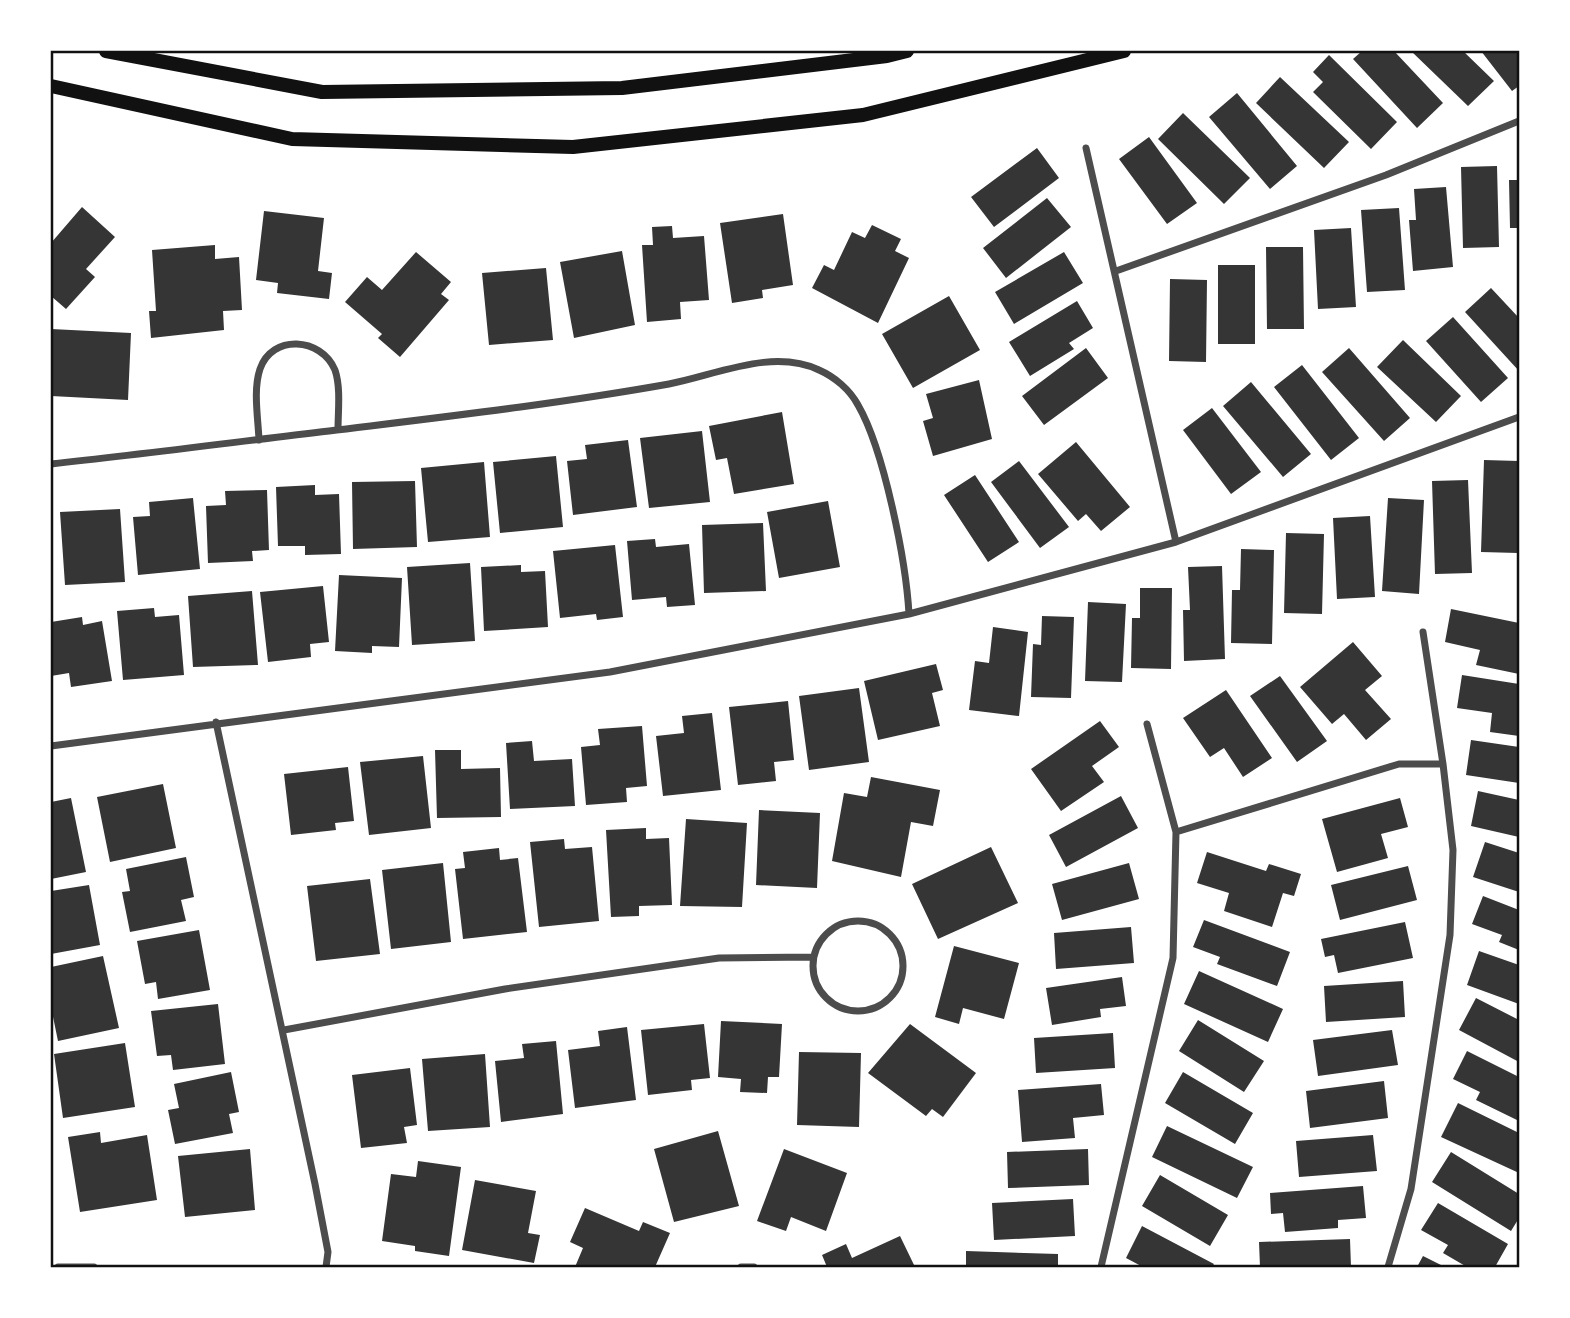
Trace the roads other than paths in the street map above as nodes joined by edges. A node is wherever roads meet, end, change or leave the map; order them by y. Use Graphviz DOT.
graph roads {
  1 [pos="106,51"];
  2 [pos="907,51"];
  3 [pos="1124,51"];
  4 [pos="51,86"];
  5 [pos="1519,121"];
  6 [pos="1086,148"];
  7 [pos="1116,271"];
  8 [pos="1519,417"];
  9 [pos="338,430"];
  10 [pos="259,440"];
  11 [pos="51,464"];
  12 [pos="1176,542"];
  13 [pos="909,614"];
  14 [pos="1423,632"];
  15 [pos="216,722"];
  16 [pos="1147,724"];
  17 [pos="51,746"];
  18 [pos="1443,764"];
  19 [pos="1176,832"];
  20 [pos="813,957"];
  21 [pos="284,1030"];
  22 [pos="58,1267"];
  23 [pos="94,1267"];
  24 [pos="326,1267"];
  25 [pos="741,1267"];
  26 [pos="754,1267"];
  27 [pos="1101,1267"];
  28 [pos="1388,1267"];
  1 -- 2 [label="main road"];
  3 -- 4 [label="main road"];
  5 -- 7 [label="street"];
  6 -- 7 [label="street"];
  7 -- 12 [label="street"];
  8 -- 12 [label="street"];
  9 -- 10 [label="street"];
  9 -- 10 [label="street"];
  9 -- 13 [label="street"];
  10 -- 11 [label="street"];
  12 -- 13 [label="street"];
  13 -- 15 [label="street"];
  14 -- 18 [label="street"];
  15 -- 17 [label="street"];
  15 -- 21 [label="street"];
  16 -- 19 [label="street"];
  18 -- 19 [label="street"];
  18 -- 28 [label="street"];
  19 -- 27 [label="street"];
  20 -- 20 [label="street"];
  20 -- 21 [label="street"];
  21 -- 24 [label="street"];
  22 -- 23 [label="street"];
  25 -- 26 [label="street"];
}
